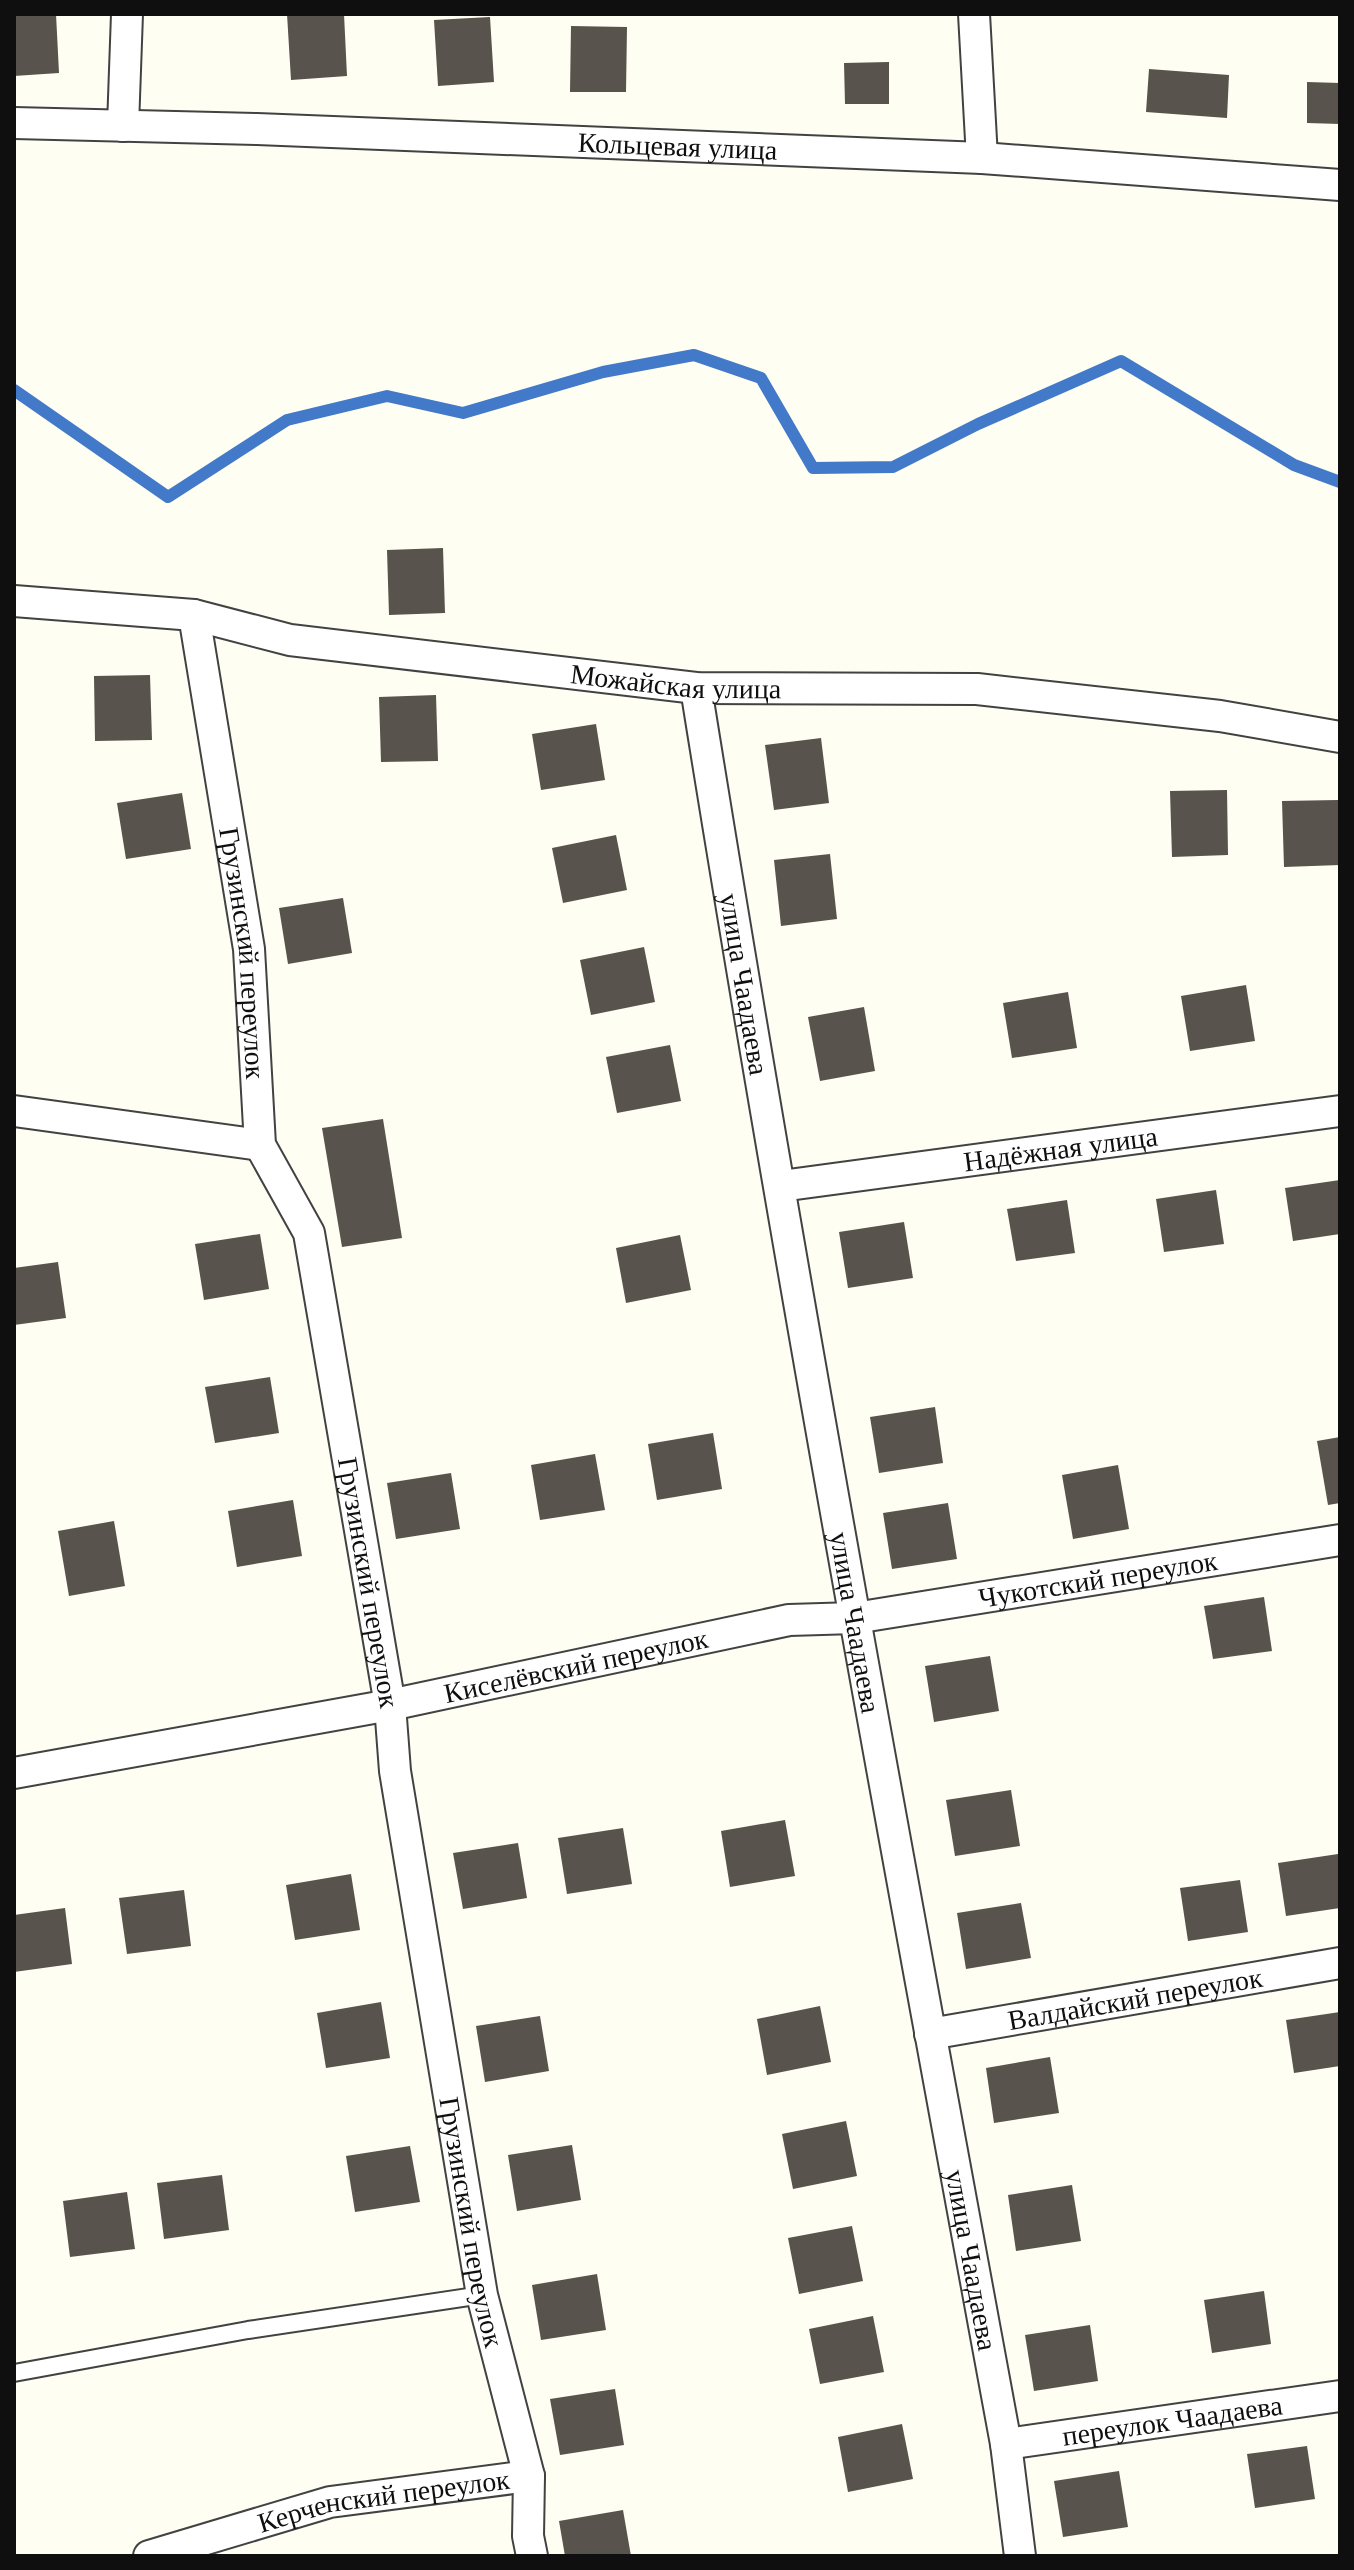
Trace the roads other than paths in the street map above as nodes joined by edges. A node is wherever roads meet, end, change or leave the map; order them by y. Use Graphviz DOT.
graph roads {
  1 [pos="127,14"];
  2 [pos="974,14"];
  3 [pos="14,123"];
  4 [pos="123,126"];
  5 [pos="982,158"];
  6 [pos="1340,185"];
  7 [pos="14,601"];
  8 [pos="194,615"];
  9 [pos="696,688"];
  10 [pos="1340,737"];
  11 [pos="14,1111"];
  12 [pos="1340,1111"];
  13 [pos="260,1145"];
  14 [pos="781,1186"];
  15 [pos="1340,1540"];
  16 [pos="855,1618"];
  17 [pos="390,1705"];
  18 [pos="14,1773"];
  19 [pos="1340,1963"];
  20 [pos="930,2034"];
  21 [pos="482,2295"];
  22 [pos="14,2373"];
  23 [pos="1340,2396"];
  24 [pos="1006,2444"];
  25 [pos="529,2476"];
  26 [pos="149,2556"];
  27 [pos="532,2556"];
  28 [pos="1020,2556"];
  1 -- 4 [label="street"];
  2 -- 5 [label="street"];
  3 -- 4 [label="street, Кольцевая улица"];
  4 -- 5 [label="street, Кольцевая улица"];
  5 -- 6 [label="street, Кольцевая улица"];
  7 -- 8 [label="street, Можайская улица"];
  8 -- 9 [label="street, Можайская улица"];
  8 -- 13 [label="street, Грузинский переулок"];
  9 -- 10 [label="street, Можайская улица"];
  9 -- 14 [label="street, улица Чаадаева"];
  11 -- 13 [label="street"];
  12 -- 14 [label="street, Надёжная улица"];
  13 -- 17 [label="street, Грузинский переулок"];
  14 -- 16 [label="street, улица Чаадаева"];
  15 -- 16 [label="street, Чукотский переулок"];
  16 -- 17 [label="street, Киселёвский переулок"];
  16 -- 20 [label="street, улица Чаадаева"];
  17 -- 18 [label="street, Киселёвский переулок"];
  17 -- 21 [label="street, Грузинский переулок"];
  19 -- 20 [label="street, Валдайский переулок"];
  20 -- 24 [label="street, улица Чаадаева"];
  21 -- 22 [label="lane"];
  21 -- 25 [label="street, Грузинский переулок"];
  23 -- 24 [label="street, переулок Чаадаева"];
  24 -- 28 [label="street, улица Чаадаева"];
  25 -- 26 [label="street, Керченский переулок"];
  25 -- 27 [label="street, Грузинский переулок"];
}
